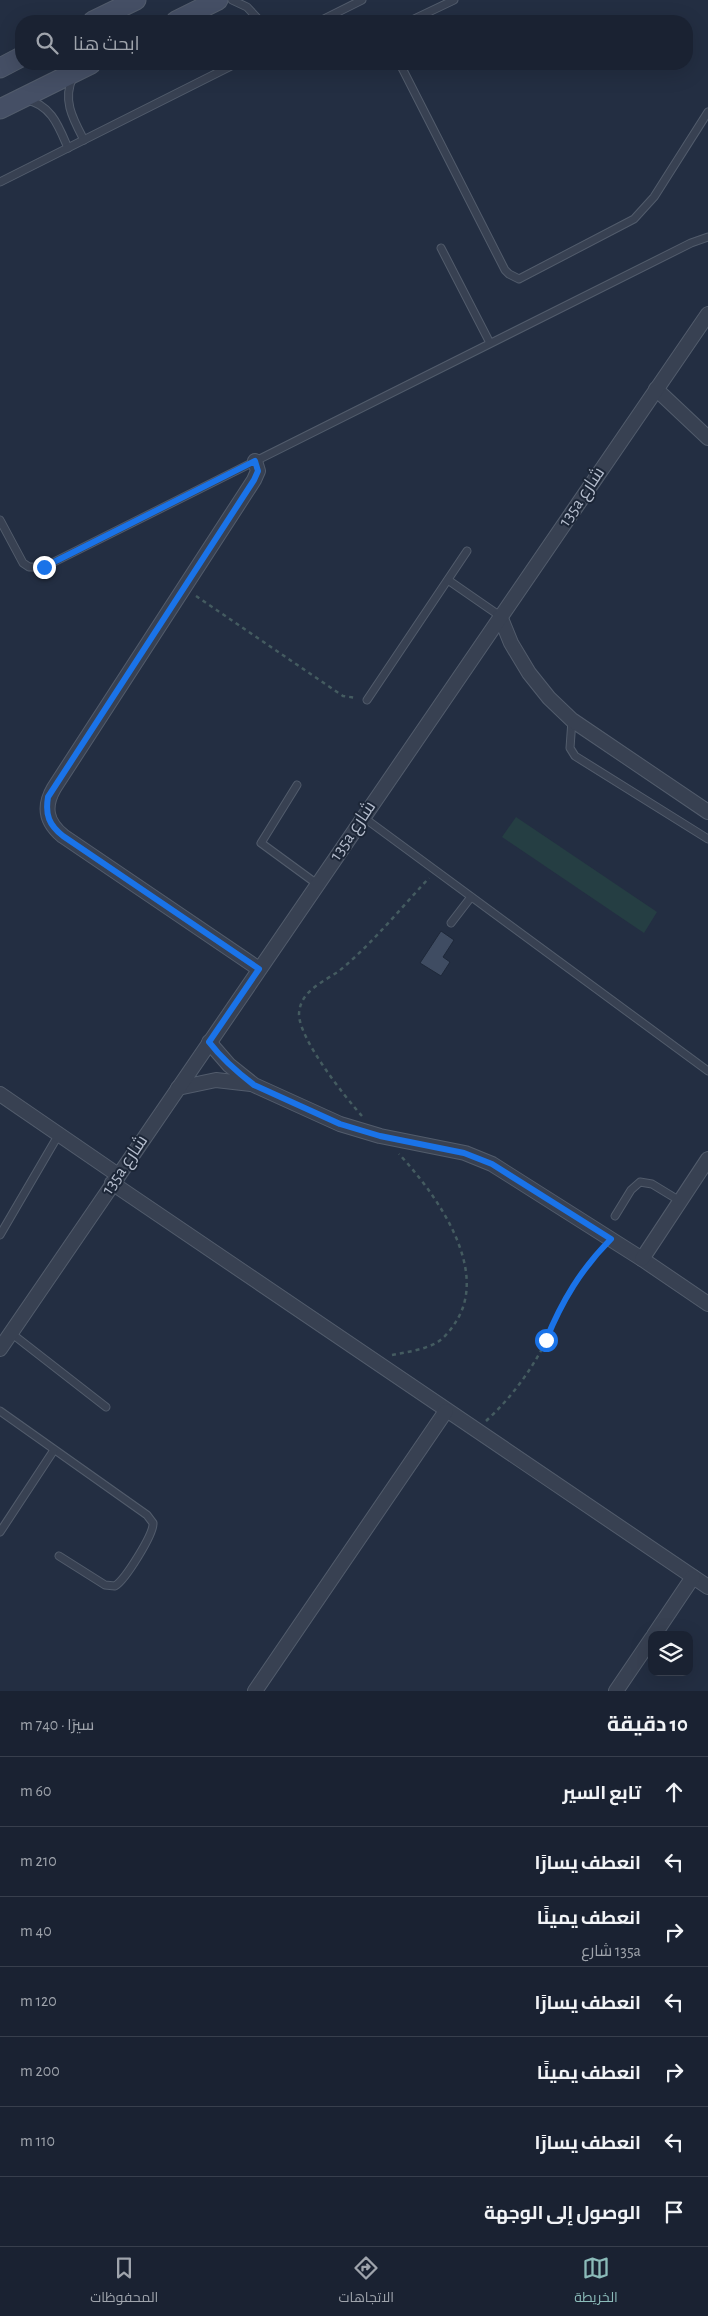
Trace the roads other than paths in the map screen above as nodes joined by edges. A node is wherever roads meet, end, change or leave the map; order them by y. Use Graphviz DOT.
graph roads {
  1 [pos="136,0"];
  2 [pos="218,0"];
  3 [pos="232,0"];
  4 [pos="362,0"];
  5 [pos="454,0"];
  6 [pos="105,15"];
  7 [pos="188,15"];
  8 [pos="254,15"];
  9 [pos="332,15"];
  10 [pos="423,15"];
  11 [pos="15,60"];
  12 [pos="0,68"];
  13 [pos="80,70"];
  14 [pos="82,70"];
  15 [pos="223,70"];
  16 [pos="403,70"];
  17 [pos="21,99"];
  18 [pos="0,109"];
  19 [pos="708,112"];
  20 [pos="84,140"];
  21 [pos="68,148"];
  22 [pos="0,182"];
  23 [pos="708,237"];
  24 [pos="441,248"];
  25 [pos="708,314"];
  26 [pos="490,344"];
  27 [pos="656,389"];
  28 [pos="708,438"];
  29 [pos="255,461"];
  30 [pos="0,520"];
  31 [pos="467,551"];
  32 [pos="448,580"];
  33 [pos="500,616"];
  34 [pos="367,700"];
  35 [pos="572,720"];
  36 [pos="296,785"];
  37 [pos="708,812"];
  38 [pos="363,817"];
  39 [pos="708,839"];
  40 [pos="317,884"];
  41 [pos="471,897"];
  42 [pos="451,923"];
  43 [pos="259,969"];
  44 [pos="209,1042"];
  45 [pos="708,1071"];
  46 [pos="254,1085"];
  47 [pos="178,1088"];
  48 [pos="0,1094"];
  49 [pos="59,1134"];
  50 [pos="708,1159"];
  51 [pos="115,1179"];
  52 [pos="680,1201"];
  53 [pos="615,1216"];
  54 [pos="0,1235"];
  55 [pos="642,1259"];
  56 [pos="708,1304"];
  57 [pos="10,1333"];
  58 [pos="0,1349"];
  59 [pos="106,1407"];
  60 [pos="0,1411"];
  61 [pos="446,1411"];
  62 [pos="54,1450"];
  63 [pos="0,1532"];
  64 [pos="59,1556"];
  65 [pos="693,1578"];
  66 [pos="708,1588"];
  67 [pos="657,1631"];
  68 [pos="648,1644"];
  69 [pos="255,1691"];
  70 [pos="616,1691"];
  1 -- 6 [label="street"];
  2 -- 7 [label="street"];
  3 -- 8 [label="lane"];
  4 -- 9 [label="lane"];
  5 -- 10 [label="lane"];
  11 -- 12 [label="street"];
  13 -- 17 [label="street"];
  14 -- 20 [label="lane"];
  15 -- 20 [label="lane"];
  16 -- 19 [label="lane"];
  17 -- 18 [label="street"];
  17 -- 21 [label="lane"];
  20 -- 21 [label="lane"];
  21 -- 22 [label="lane"];
  23 -- 26 [label="lane"];
  24 -- 26 [label="lane"];
  25 -- 27 [label="street, 135a شارع"];
  26 -- 29 [label="lane"];
  27 -- 28 [label="street"];
  27 -- 33 [label="street, 135a شارع"];
  29 -- 30 [label="lane"];
  29 -- 43 [label="street"];
  31 -- 32 [label="lane"];
  32 -- 33 [label="lane"];
  32 -- 34 [label="lane"];
  33 -- 35 [label="street"];
  33 -- 38 [label="street, 135a شارع"];
  35 -- 37 [label="street"];
  35 -- 39 [label="lane"];
  36 -- 40 [label="lane"];
  38 -- 40 [label="street, 135a شارع"];
  38 -- 41 [label="lane"];
  40 -- 43 [label="street, 135a شارع"];
  41 -- 42 [label="lane"];
  41 -- 45 [label="lane"];
  43 -- 44 [label="street, 135a شارع"];
  44 -- 46 [label="street"];
  44 -- 47 [label="street, 135a شارع"];
  46 -- 47 [label="street"];
  46 -- 55 [label="street"];
  47 -- 51 [label="street, 135a شارع"];
  48 -- 49 [label="street"];
  49 -- 51 [label="street"];
  49 -- 54 [label="lane"];
  50 -- 52 [label="street"];
  51 -- 57 [label="street, 135a شارع"];
  51 -- 61 [label="street"];
  52 -- 53 [label="lane"];
  52 -- 55 [label="street"];
  55 -- 56 [label="street"];
  57 -- 58 [label="street, 135a شارع"];
  57 -- 59 [label="lane"];
  60 -- 62 [label="lane"];
  61 -- 65 [label="street"];
  61 -- 69 [label="street"];
  62 -- 63 [label="lane"];
  62 -- 64 [label="lane"];
  65 -- 66 [label="street"];
  65 -- 67 [label="street"];
  68 -- 70 [label="street"];
}
